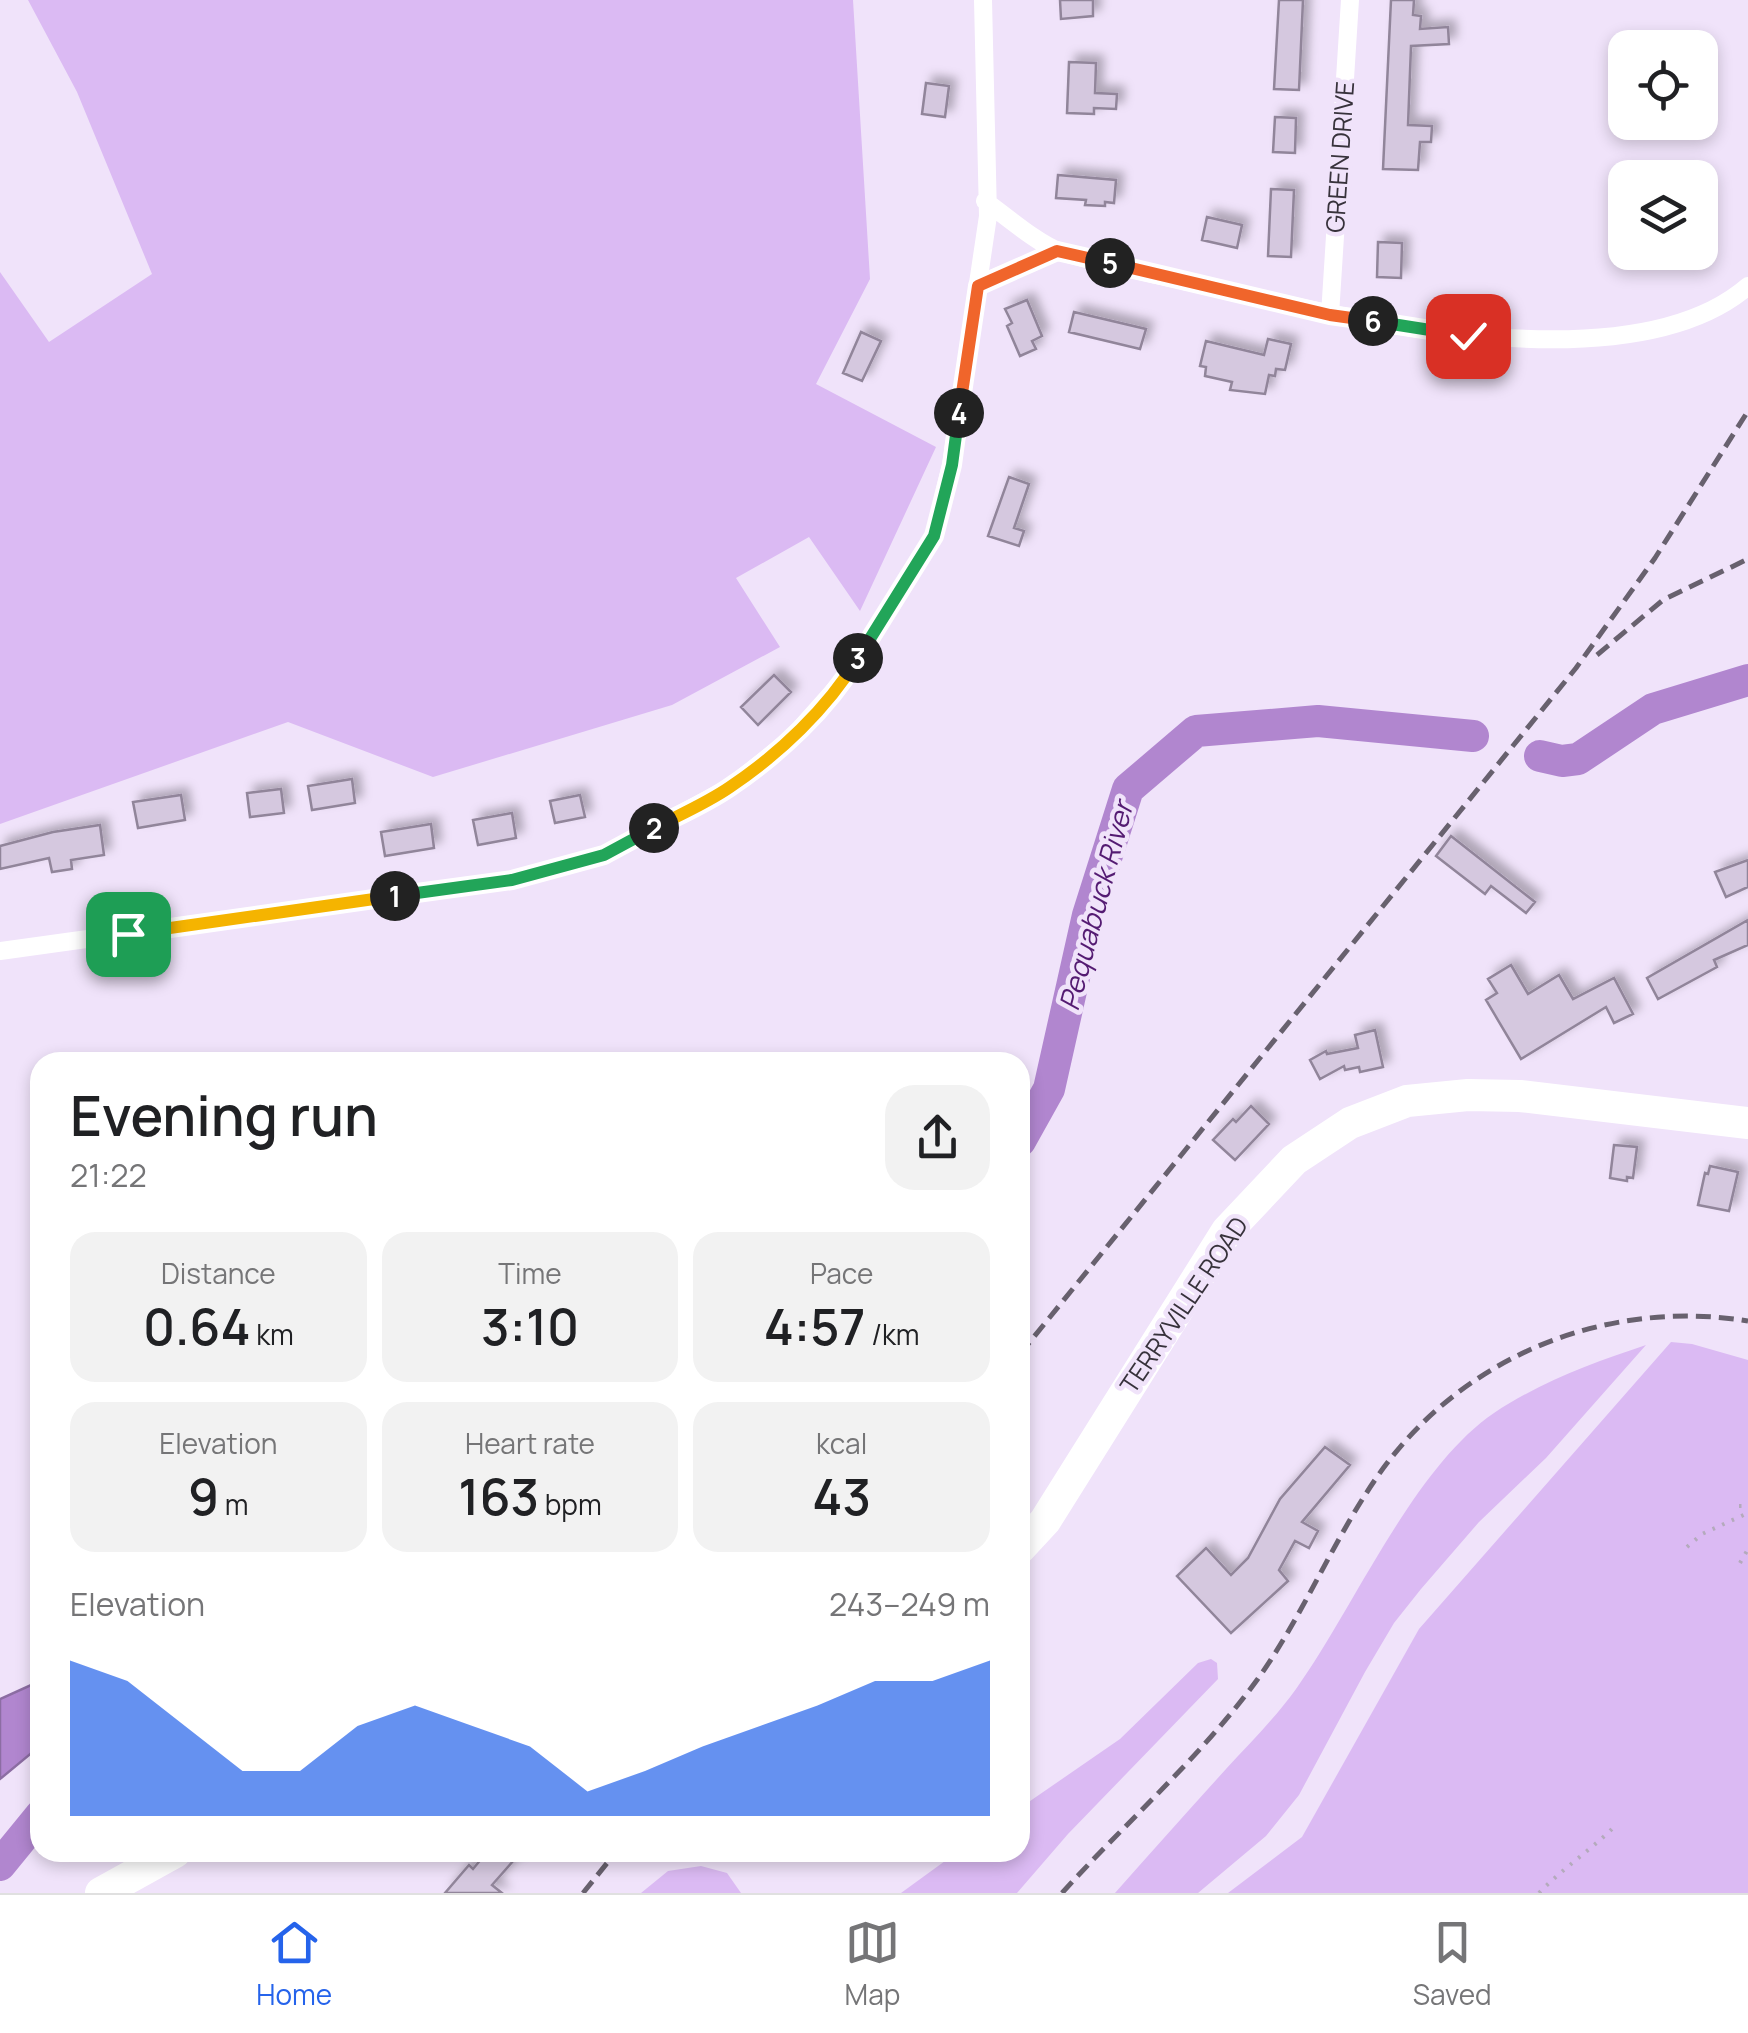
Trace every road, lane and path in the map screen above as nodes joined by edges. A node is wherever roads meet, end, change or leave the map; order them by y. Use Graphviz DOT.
graph roads {
  1 [pos="983,0"];
  2 [pos="1350,0"];
  3 [pos="987,209"];
  4 [pos="1057,251"];
  5 [pos="978,286"];
  6 [pos="1748,286"];
  7 [pos="1330,315"];
  8 [pos="0,951"];
  9 [pos="1748,1124"];
  10 [pos="1739,1506"];
  11 [pos="1748,1510"];
  12 [pos="1030,1538"];
  13 [pos="1687,1547"];
  14 [pos="1748,1549"];
  15 [pos="1740,1563"];
  16 [pos="1615,1826"];
  17 [pos="156,1862"];
  18 [pos="100,1893"];
  19 [pos="1539,1893"];
  1 -- 3 [label="street"];
  2 -- 7 [label="street, GREEN DRIVE"];
  3 -- 4 [label="street"];
  3 -- 5 [label="street"];
  4 -- 5 [label="street"];
  4 -- 7 [label="street"];
  5 -- 8 [label="street"];
  6 -- 7 [label="street"];
  9 -- 12 [label="highway, TERRYVILLE ROAD"];
  10 -- 11 [label="path"];
  11 -- 13 [label="path"];
  14 -- 15 [label="path"];
  16 -- 19 [label="path"];
  17 -- 18 [label="highway"];
}
